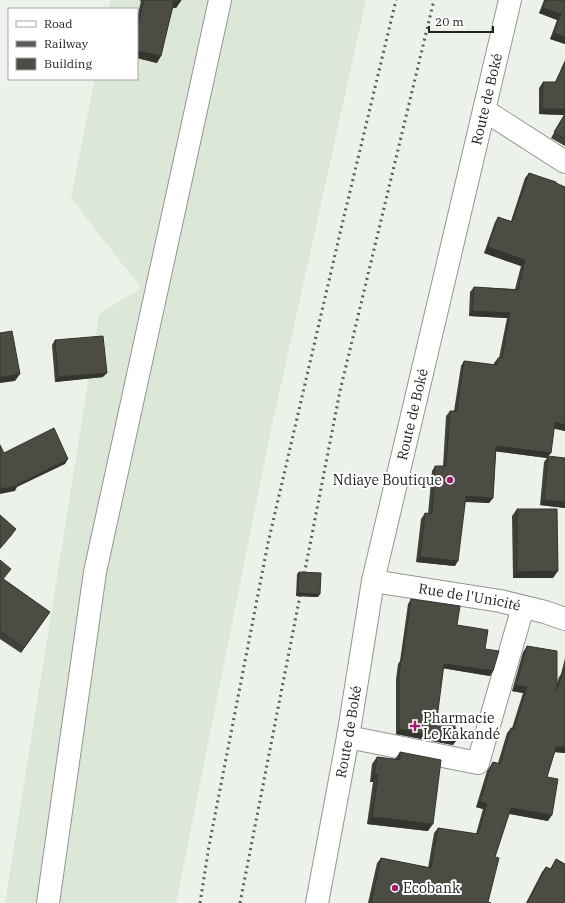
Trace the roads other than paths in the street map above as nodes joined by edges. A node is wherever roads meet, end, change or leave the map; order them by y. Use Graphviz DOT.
graph roads {
  1 [pos="220,0"];
  2 [pos="510,0"];
  3 [pos="484,110"];
  4 [pos="565,162"];
  5 [pos="373,581"];
  6 [pos="523,607"];
  7 [pos="565,619"];
  8 [pos="348,737"];
  9 [pos="48,903"];
  10 [pos="317,903"];
  1 -- 9 [label="main road"];
  2 -- 3 [label="main road, Route de Boké"];
  3 -- 4 [label="main road"];
  3 -- 5 [label="main road, Route de Boké"];
  5 -- 6 [label="main road, Rue de l'Unicité"];
  5 -- 8 [label="main road, Route de Boké"];
  6 -- 7 [label="main road, Rue de l'Unicité"];
  6 -- 8 [label="main road"];
  8 -- 10 [label="main road, Route de Boké"];
}
